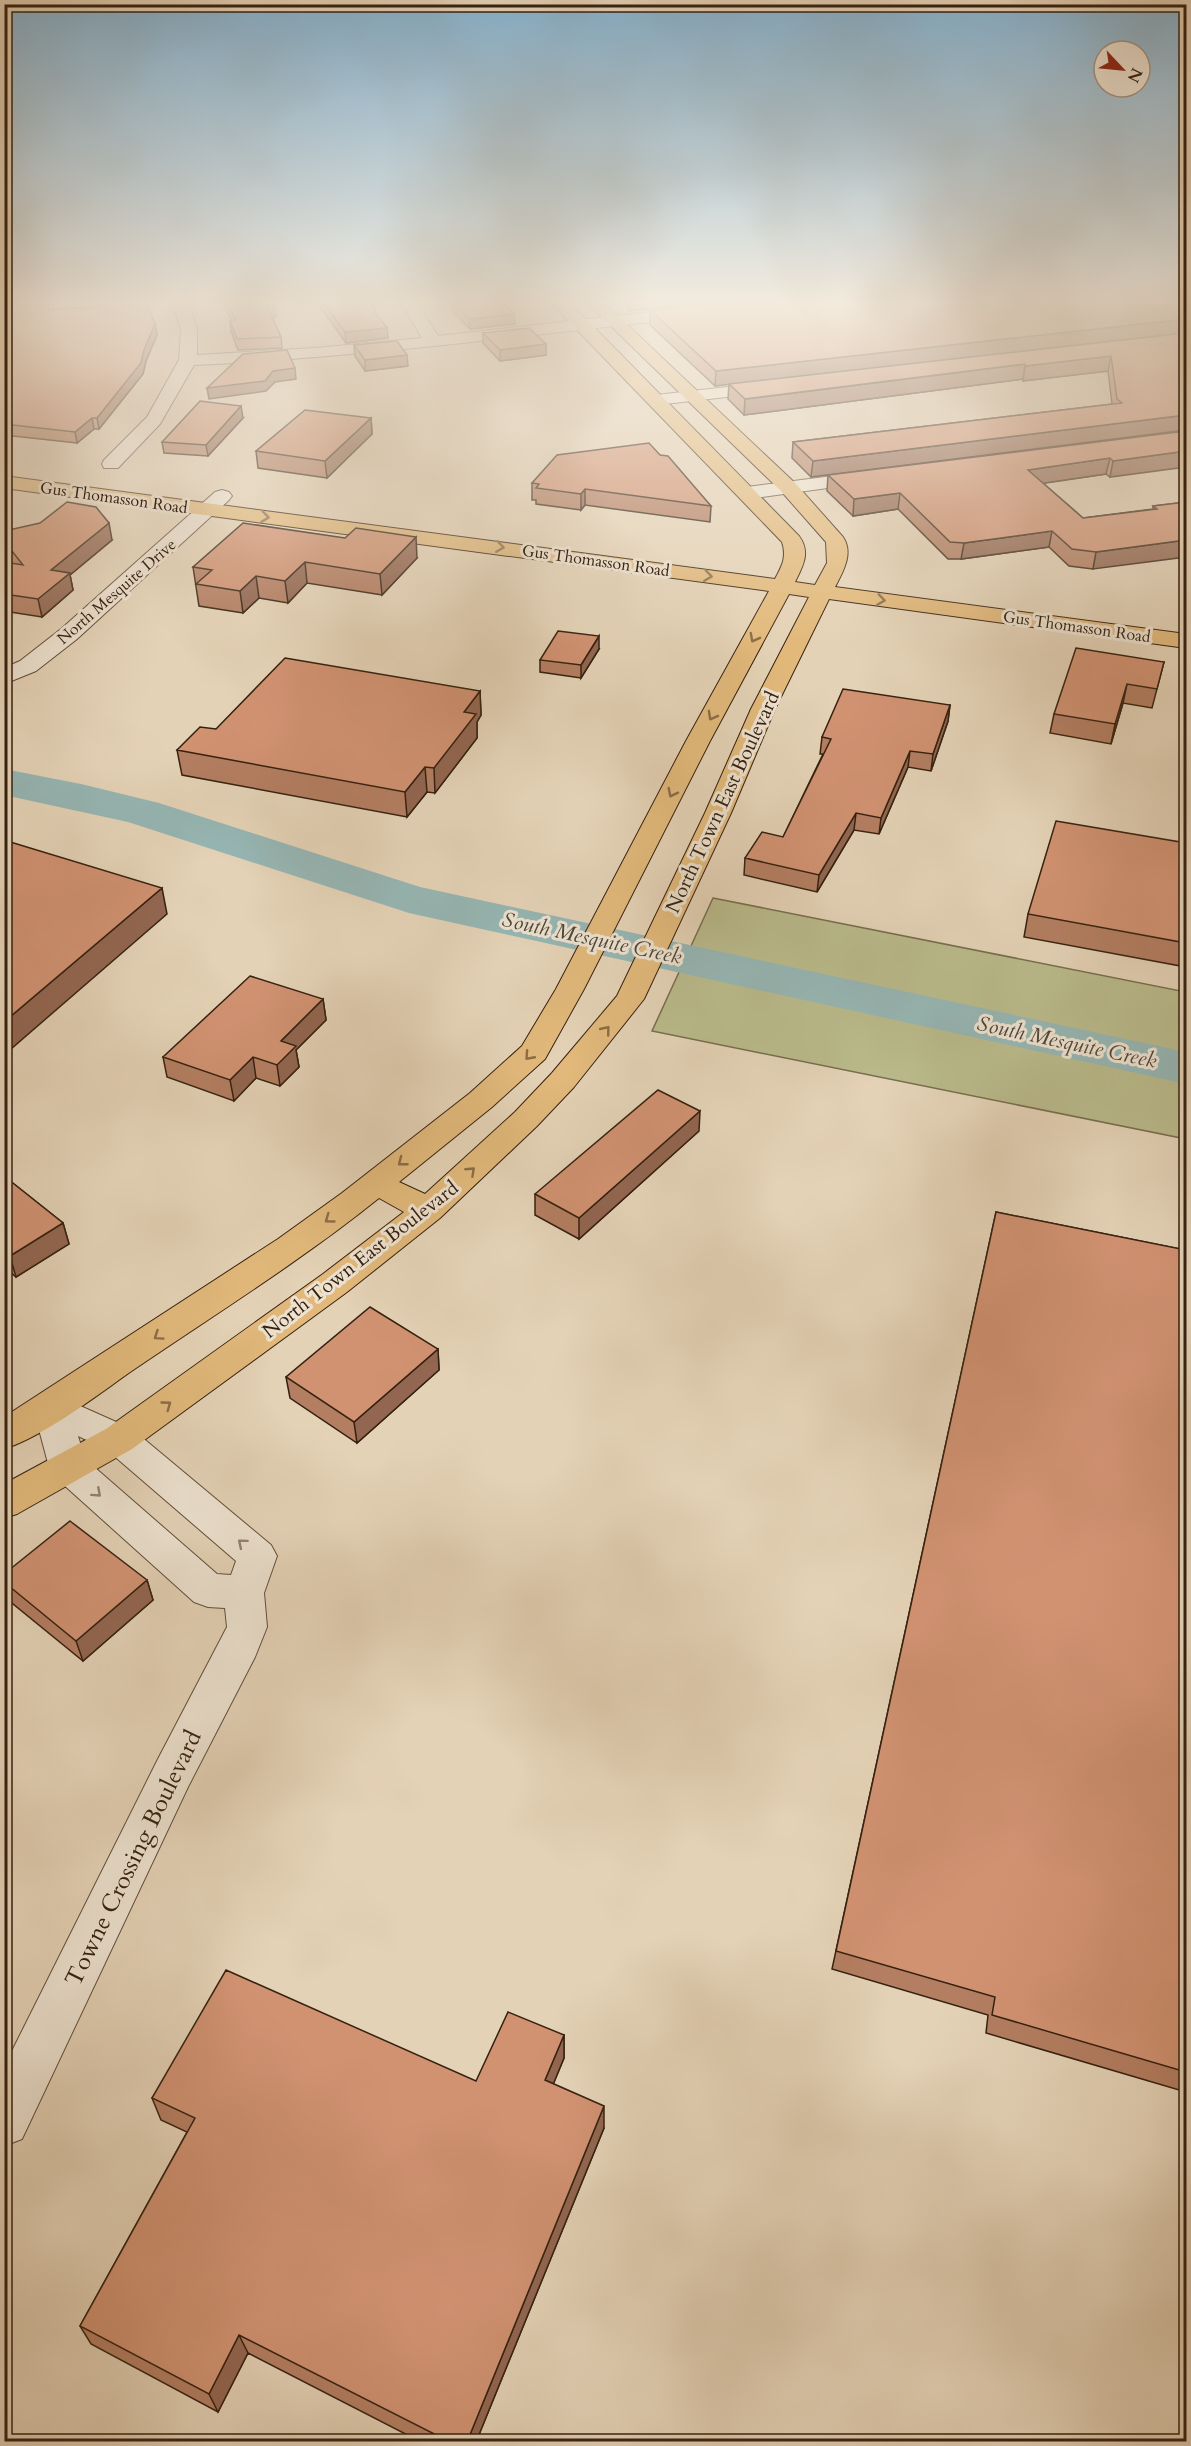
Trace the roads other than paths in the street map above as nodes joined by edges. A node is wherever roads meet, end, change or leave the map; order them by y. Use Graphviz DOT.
graph roads {
  1 [pos="156,415"];
  2 [pos="671,415"];
  3 [pos="711,415"];
  4 [pos="111,464"];
  5 [pos="4,467"];
  6 [pos="892,474"];
  7 [pos="4,482"];
  8 [pos="788,487"];
  9 [pos="747,492"];
  10 [pos="214,503"];
  11 [pos="524,532"];
  12 [pos="476,535"];
  13 [pos="770,563"];
  14 [pos="793,566"];
  15 [pos="833,571"];
  16 [pos="854,574"];
  17 [pos="781,586"];
  18 [pos="823,592"];
  19 [pos="1186,641"];
  20 [pos="4,677"];
  21 [pos="698,741"];
  22 [pos="743,756"];
  23 [pos="375,1183"];
  24 [pos="428,1210"];
  25 [pos="51,1407"];
  26 [pos="4,1435"];
  27 [pos="119,1439"];
  28 [pos="68,1467"];
  29 [pos="4,1503"];
  30 [pos="244,1593"];
  31 [pos="4,2121"];
  1 -- 4 [label="street"];
  2 -- 9 [label="main road"];
  3 -- 8 [label="main road, North Town East Boulevard"];
  5 -- 10 [label="main road, Gus Thomasson Road"];
  6 -- 8 [label="street"];
  7 -- 10 [label="main road, Gus Thomasson Road"];
  8 -- 9 [label="street"];
  8 -- 15 [label="main road, North Town East Boulevard"];
  9 -- 14 [label="main road"];
  10 -- 12 [label="main road, Gus Thomasson Road"];
  10 -- 20 [label="street, North Mesquite Drive"];
  11 -- 12 [label="main road, Gus Thomasson Road"];
  12 -- 17 [label="main road, Gus Thomasson Road, one-way"];
  13 -- 14 [label="main road"];
  14 -- 15 [label="main road"];
  14 -- 17 [label="main road"];
  15 -- 16 [label="main road"];
  15 -- 18 [label="main road, North Town East Boulevard"];
  17 -- 18 [label="main road, Gus Thomasson Road"];
  17 -- 21 [label="main road, one-way"];
  18 -- 19 [label="main road, Gus Thomasson Road, one-way"];
  18 -- 22 [label="main road, North Town East Boulevard"];
  21 -- 22 [label="main road"];
  21 -- 23 [label="main road, one-way"];
  24 -- 22 [label="main road, North Town East Boulevard, one-way"];
  23 -- 24 [label="main road"];
  23 -- 25 [label="main road, one-way"];
  27 -- 24 [label="main road, North Town East Boulevard, one-way"];
  25 -- 26 [label="main road"];
  25 -- 27 [label="street, Towne Crossing Boulevard"];
  25 -- 28 [label="street"];
  27 -- 28 [label="main road, North Town East Boulevard"];
  30 -- 27 [label="street, Towne Crossing Boulevard, one-way"];
  28 -- 29 [label="main road, North Town East Boulevard"];
  28 -- 30 [label="street, one-way"];
  30 -- 31 [label="street, Towne Crossing Boulevard"];
}
